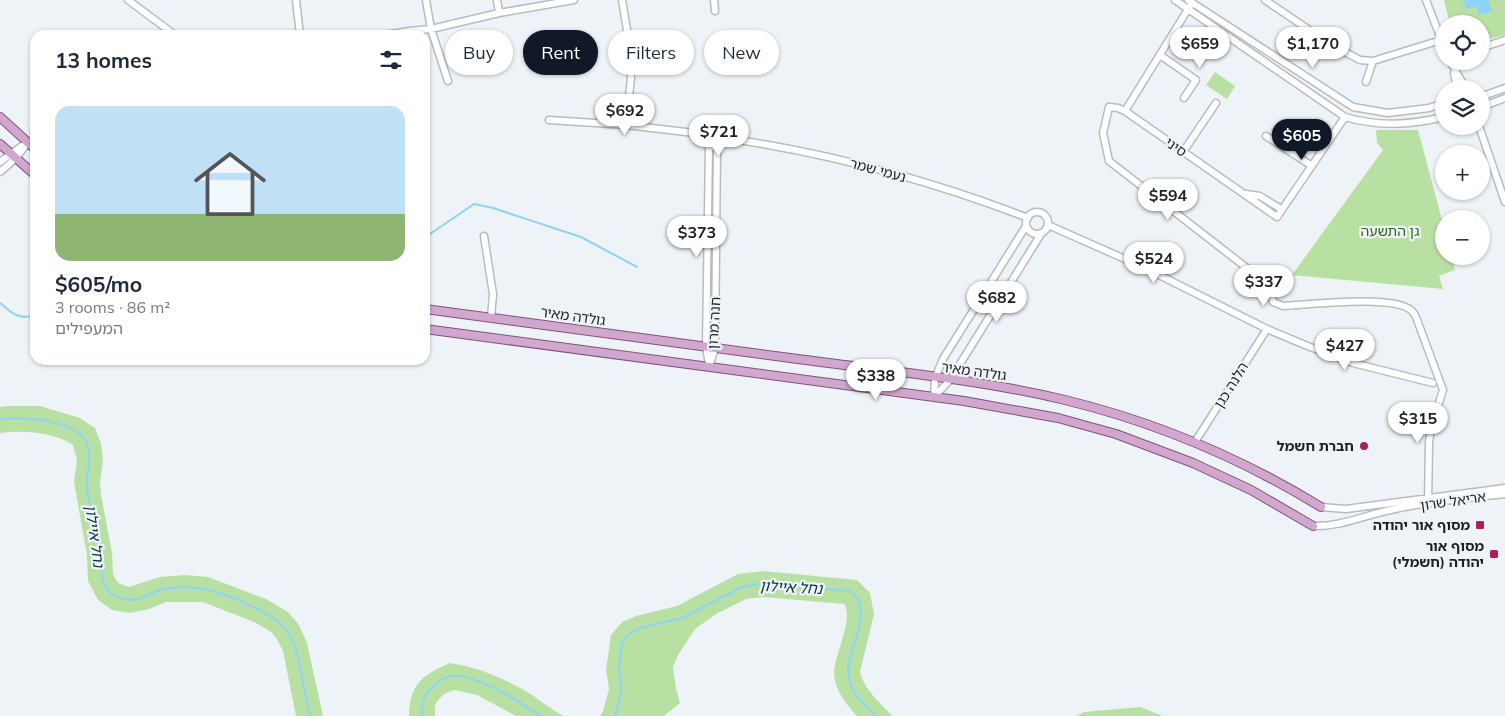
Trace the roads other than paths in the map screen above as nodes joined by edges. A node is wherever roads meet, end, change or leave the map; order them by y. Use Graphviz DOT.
graph roads {
  1 [pos="128,0"];
  2 [pos="296,0"];
  3 [pos="426,0"];
  4 [pos="496,0"];
  5 [pos="574,0"];
  6 [pos="622,0"];
  7 [pos="714,0"];
  8 [pos="1175,0"];
  9 [pos="1265,0"];
  10 [pos="1426,0"];
  11 [pos="1191,3"];
  12 [pos="715,11"];
  13 [pos="499,13"];
  14 [pos="1435,24"];
  15 [pos="431,29"];
  16 [pos="168,30"];
  17 [pos="299,30"];
  18 [pos="410,30"];
  19 [pos="1505,40"];
  20 [pos="1435,45"];
  21 [pos="1490,45"];
  22 [pos="1160,55"];
  23 [pos="1373,61"];
  24 [pos="448,81"];
  25 [pos="1366,82"];
  26 [pos="1505,88"];
  27 [pos="1490,93"];
  28 [pos="1184,98"];
  29 [pos="1505,98"];
  30 [pos="1216,103"];
  31 [pos="1435,106"];
  32 [pos="1490,106"];
  33 [pos="1125,111"];
  34 [pos="1345,116"];
  35 [pos="0,117"];
  36 [pos="1435,119"];
  37 [pos="549,120"];
  38 [pos="626,125"];
  39 [pos="703,134"];
  40 [pos="1482,135"];
  41 [pos="1266,136"];
  42 [pos="725,138"];
  43 [pos="28,142"];
  44 [pos="0,144"];
  45 [pos="710,146"];
  46 [pos="717,146"];
  47 [pos="1183,152"];
  48 [pos="13,156"];
  49 [pos="0,162"];
  50 [pos="1312,166"];
  51 [pos="30,171"];
  52 [pos="0,172"];
  53 [pos="1244,194"];
  54 [pos="1505,202"];
  55 [pos="1281,209"];
  56 [pos="1028,218"];
  57 [pos="1048,225"];
  58 [pos="1026,226"];
  59 [pos="1041,234"];
  60 [pos="484,236"];
  61 [pos="430,310"];
  62 [pos="491,318"];
  63 [pos="1266,329"];
  64 [pos="430,330"];
  65 [pos="706,347"];
  66 [pos="715,348"];
  67 [pos="709,367"];
  68 [pos="935,378"];
  69 [pos="950,380"];
  70 [pos="1433,384"];
  71 [pos="934,397"];
  72 [pos="1195,442"];
  73 [pos="1505,488"];
  74 [pos="1505,494"];
  75 [pos="1428,501"];
  76 [pos="1321,508"];
  77 [pos="1313,526"];
  1 -- 16 [label="street"];
  2 -- 17 [label="street"];
  3 -- 15 [label="street"];
  4 -- 13 [label="street"];
  5 -- 13 [label="street"];
  6 -- 38 [label="street"];
  7 -- 12 [label="street"];
  8 -- 11 [label="street"];
  9 -- 23 [label="street"];
  10 -- 14 [label="street"];
  11 -- 22 [label="street"];
  11 -- 31 [label="street"];
  11 -- 34 [label="street"];
  13 -- 15 [label="street"];
  15 -- 18 [label="street"];
  15 -- 24 [label="street"];
  19 -- 21 [label="street"];
  20 -- 23 [label="street"];
  22 -- 28 [label="street"];
  22 -- 33 [label="street"];
  23 -- 25 [label="street"];
  26 -- 27 [label="street"];
  29 -- 32 [label="street"];
  30 -- 47 [label="street"];
  33 -- 47 [label="street, סיני"];
  33 -- 75 [label="street"];
  34 -- 36 [label="street"];
  34 -- 50 [label="street"];
  35 -- 43 [label="main road"];
  37 -- 38 [label="street"];
  38 -- 39 [label="street"];
  39 -- 42 [label="street"];
  39 -- 45 [label="street"];
  40 -- 54 [label="street"];
  41 -- 50 [label="street"];
  42 -- 46 [label="street"];
  42 -- 56 [label="street, נעמי שמר"];
  43 -- 48 [label="street"];
  44 -- 48 [label="main road"];
  45 -- 46 [label="street"];
  45 -- 65 [label="street, חנה מרון"];
  46 -- 66 [label="street, חנה מרון"];
  47 -- 53 [label="street, סיני"];
  48 -- 49 [label="street"];
  48 -- 51 [label="main road"];
  48 -- 52 [label="street"];
  50 -- 55 [label="street"];
  53 -- 55 [label="street"];
  53 -- 55 [label="street, סיני"];
  56 -- 57 [label="street"];
  56 -- 58 [label="street"];
  57 -- 59 [label="street"];
  57 -- 63 [label="street"];
  58 -- 59 [label="street"];
  58 -- 68 [label="street"];
  59 -- 69 [label="street"];
  60 -- 62 [label="street"];
  61 -- 62 [label="main road, גולדה מאיר"];
  62 -- 65 [label="main road, גולדה מאיר"];
  63 -- 70 [label="street"];
  63 -- 72 [label="street, הלנה כגן"];
  64 -- 67 [label="main road"];
  65 -- 66 [label="main road, גולדה מאיר"];
  65 -- 67 [label="street, חנה מרון"];
  66 -- 67 [label="street, חנה מרון"];
  66 -- 68 [label="main road, גולדה מאיר"];
  67 -- 71 [label="main road"];
  68 -- 69 [label="main road, גולדה מאיר"];
  68 -- 71 [label="street"];
  69 -- 71 [label="street"];
  69 -- 72 [label="main road, גולדה מאיר"];
  71 -- 77 [label="main road"];
  72 -- 76 [label="main road, גולדה מאיר"];
  73 -- 75 [label="street, אריאל שרון"];
  74 -- 75 [label="street, אריאל שרון"];
  75 -- 76 [label="street, אריאל שרון"];
  75 -- 77 [label="street, אריאל שרון"];
}
